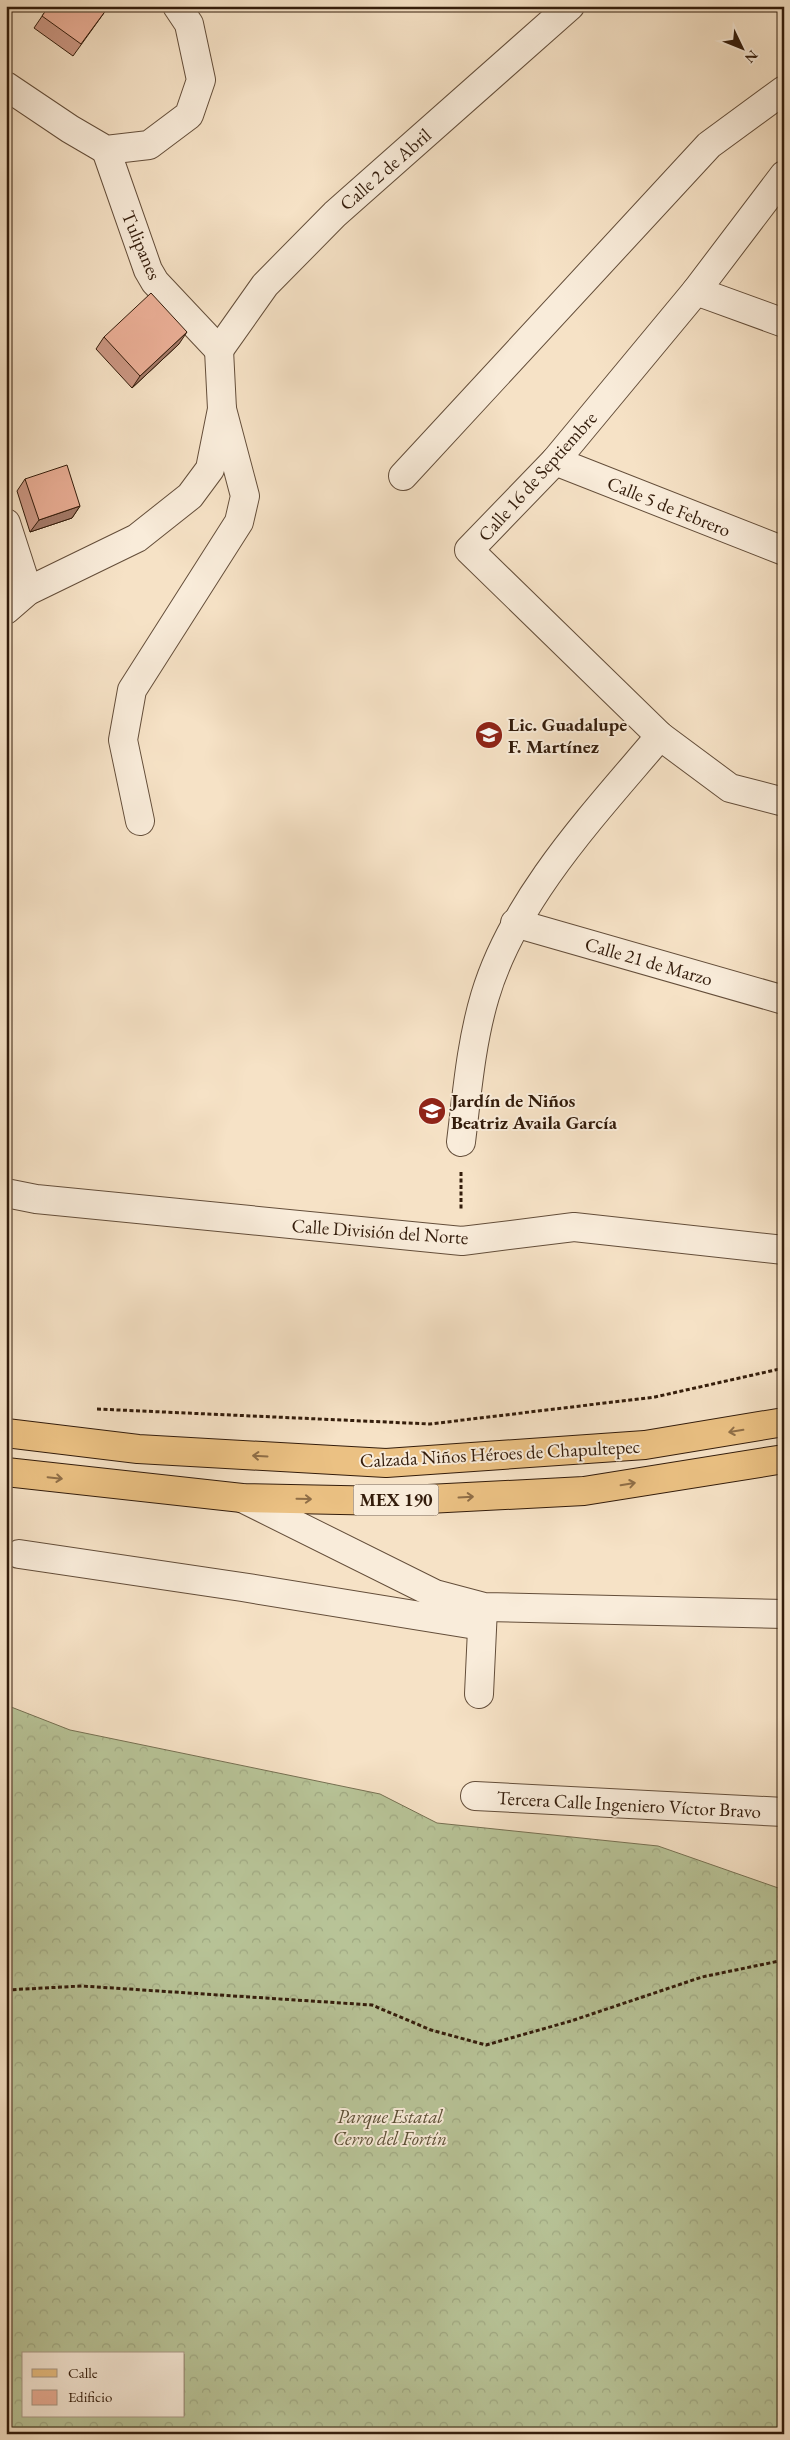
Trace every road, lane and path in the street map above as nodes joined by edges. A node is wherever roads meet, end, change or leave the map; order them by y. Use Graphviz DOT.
graph roads {
  1 [pos="177,6"];
  2 [pos="570,6"];
  3 [pos="6,86"];
  4 [pos="784,90"];
  5 [pos="106,150"];
  6 [pos="784,175"];
  7 [pos="696,291"];
  8 [pos="784,323"];
  9 [pos="219,350"];
  10 [pos="222,409"];
  11 [pos="555,461"];
  12 [pos="403,476"];
  13 [pos="6,522"];
  14 [pos="784,551"];
  15 [pos="28,591"];
  16 [pos="6,610"];
  17 [pos="660,736"];
  18 [pos="784,802"];
  19 [pos="140,821"];
  20 [pos="515,922"];
  21 [pos="784,1000"];
  22 [pos="461,1142"];
  23 [pos="6,1193"];
  24 [pos="462,1241"];
  25 [pos="784,1250"];
  26 [pos="784,1368"];
  27 [pos="95,1409"];
  28 [pos="784,1422"];
  29 [pos="6,1433"];
  30 [pos="784,1459"];
  31 [pos="6,1472"];
  32 [pos="242,1498"];
  33 [pos="19,1554"];
  34 [pos="784,1614"];
  35 [pos="483,1617"];
  36 [pos="479,1694"];
  37 [pos="475,1796"];
  38 [pos="784,1812"];
  39 [pos="784,1960"];
  40 [pos="6,1990"];
  1 -- 5 [label="street"];
  2 -- 9 [label="street, Calle 2 de Abril"];
  3 -- 5 [label="street"];
  4 -- 12 [label="street"];
  5 -- 9 [label="street, Tulipanes"];
  6 -- 7 [label="street, Calle 16 de Septiembre"];
  7 -- 8 [label="street"];
  7 -- 11 [label="street, Calle 16 de Septiembre"];
  9 -- 10 [label="street"];
  10 -- 15 [label="street"];
  10 -- 19 [label="street"];
  11 -- 14 [label="street, Calle 5 de Febrero"];
  11 -- 17 [label="street, Calle 16 de Septiembre"];
  13 -- 15 [label="street"];
  15 -- 16 [label="street"];
  17 -- 18 [label="street, Calle 16 de Septiembre"];
  17 -- 20 [label="street"];
  20 -- 21 [label="street, Calle 21 de Marzo"];
  20 -- 22 [label="street"];
  22 -- 24 [label="path"];
  23 -- 24 [label="street, Calle División del Norte"];
  24 -- 25 [label="street, Calle División del Norte"];
  26 -- 27 [label="path"];
  28 -- 29 [label="main road, Calzada Niños Héroes de Chapultepec / MEX 190, one-way"];
  32 -- 30 [label="main road, Calzada Niños Héroes de Chapultepec / MEX 190, one-way"];
  31 -- 32 [label="main road, Calzada Niños Héroes de Chapultepec / MEX 190, one-way"];
  32 -- 35 [label="street"];
  33 -- 35 [label="street"];
  34 -- 35 [label="street"];
  35 -- 36 [label="street"];
  37 -- 38 [label="street, Tercera Calle Ingeniero Víctor Bravo"];
  39 -- 40 [label="path"];
}
